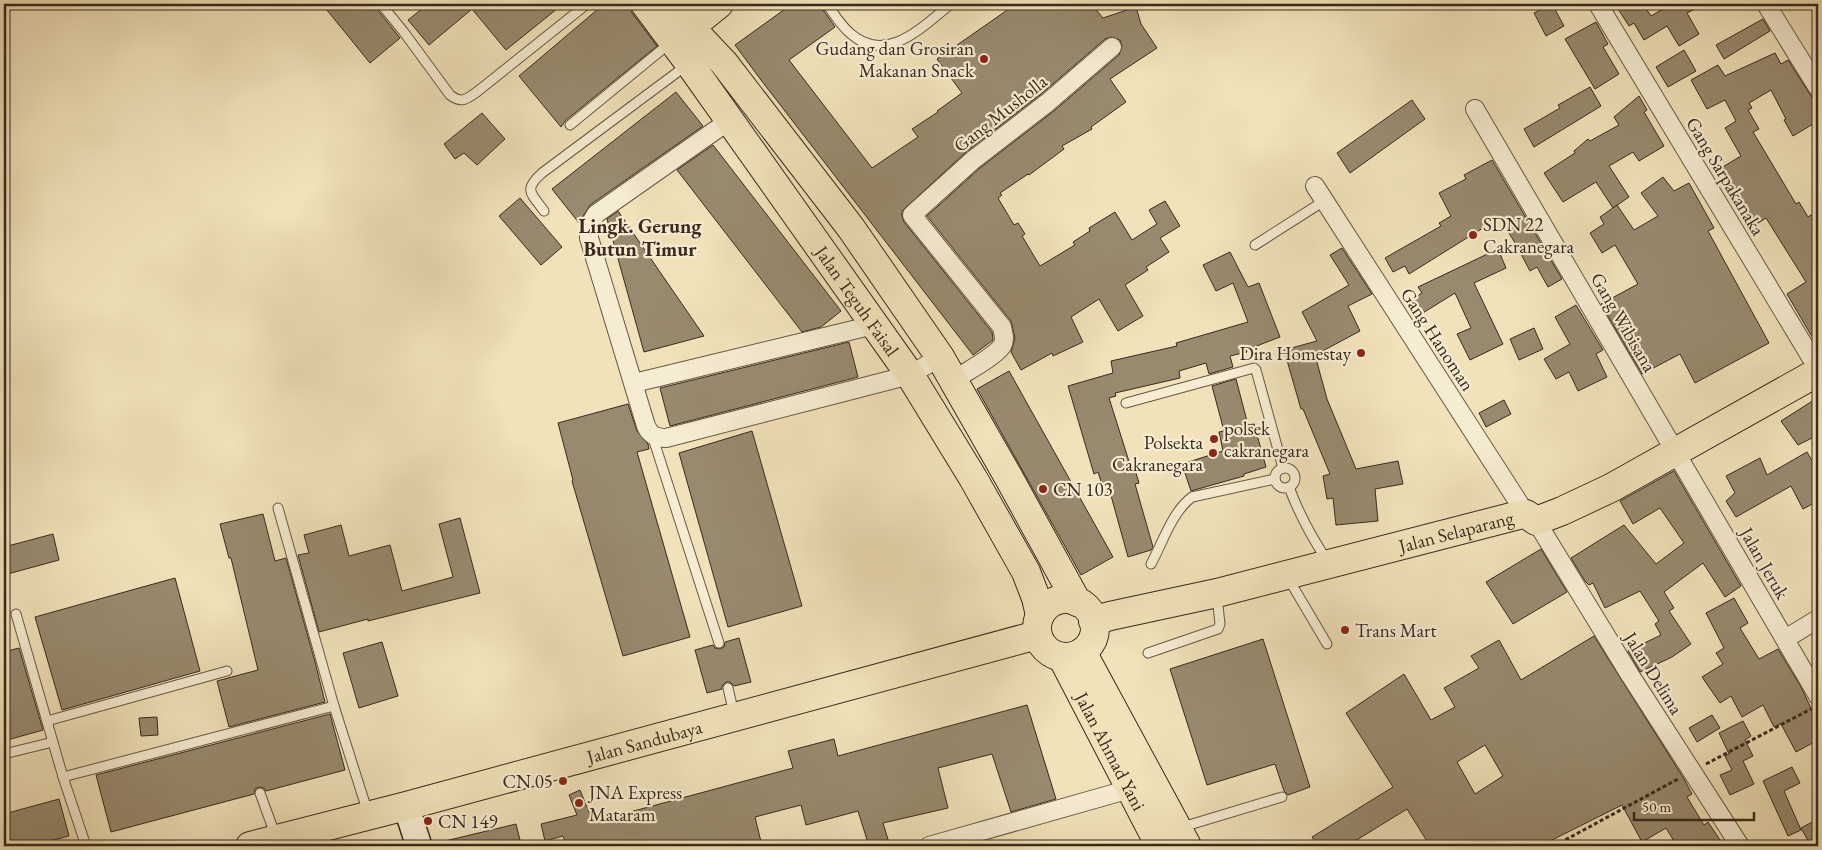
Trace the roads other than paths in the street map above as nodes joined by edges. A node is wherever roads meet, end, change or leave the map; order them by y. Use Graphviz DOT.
graph roads {
  1 [pos="381,4"];
  2 [pos="588,4"];
  3 [pos="645,4"];
  4 [pos="672,4"];
  5 [pos="719,4"];
  6 [pos="827,4"];
  7 [pos="951,4"];
  8 [pos="1598,4"];
  9 [pos="1766,4"];
  10 [pos="682,34"];
  11 [pos="1112,46"];
  12 [pos="690,63"];
  13 [pos="1818,88"];
  14 [pos="1476,109"];
  15 [pos="730,120"];
  16 [pos="570,126"];
  17 [pos="1319,193"];
  18 [pos="544,211"];
  19 [pos="851,228"];
  20 [pos="1255,245"];
  21 [pos="820,246"];
  22 [pos="874,325"];
  23 [pos="940,357"];
  24 [pos="1818,371"];
  25 [pos="910,375"];
  26 [pos="954,380"];
  27 [pos="634,383"];
  28 [pos="1126,403"];
  29 [pos="652,435"];
  30 [pos="1675,452"];
  31 [pos="1283,468"];
  32 [pos="1275,478"];
  33 [pos="1289,487"];
  34 [pos="278,508"];
  35 [pos="1531,517"];
  36 [pos="1152,564"];
  37 [pos="1330,564"];
  38 [pos="1286,575"];
  39 [pos="1217,593"];
  40 [pos="1085,612"];
  41 [pos="16,614"];
  42 [pos="1818,619"];
  43 [pos="1039,625"];
  44 [pos="1785,639"];
  45 [pos="718,643"];
  46 [pos="1327,644"];
  47 [pos="1148,654"];
  48 [pos="1072,655"];
  49 [pos="227,671"];
  50 [pos="728,688"];
  51 [pos="1818,696"];
  52 [pos="334,706"];
  53 [pos="735,716"];
  54 [pos="47,721"];
  55 [pos="53,742"];
  56 [pos="4,754"];
  57 [pos="64,777"];
  58 [pos="1130,790"];
  59 [pos="260,793"];
  60 [pos="1282,797"];
  61 [pos="406,806"];
  62 [pos="369,816"];
  63 [pos="277,840"];
  64 [pos="1175,840"];
  65 [pos="86,846"];
  66 [pos="250,846"];
  67 [pos="419,846"];
  68 [pos="929,846"];
  69 [pos="1740,846"];
  1 -- 2 [label="lane"];
  3 -- 10 [label="main road, Jalan Teguh Faisal"];
  4 -- 10 [label="main road, Jalan Teguh Faisal"];
  5 -- 10 [label="main road"];
  6 -- 7 [label="lane"];
  8 -- 24 [label="street, Gang Sarpakanaka"];
  9 -- 13 [label="street"];
  10 -- 12 [label="main road, Jalan Teguh Faisal"];
  10 -- 16 [label="lane"];
  10 -- 19 [label="main road, Jalan Teguh Faisal"];
  11 -- 26 [label="street, Gang Musholla"];
  12 -- 15 [label="main road, Jalan Teguh Faisal"];
  12 -- 18 [label="lane"];
  14 -- 30 [label="street, Gang Wibisana"];
  15 -- 21 [label="main road, Jalan Teguh Faisal"];
  15 -- 27 [label="street"];
  17 -- 20 [label="lane"];
  17 -- 35 [label="street, Gang Hanoman"];
  19 -- 21 [label="main road"];
  19 -- 23 [label="main road, Jalan Teguh Faisal"];
  21 -- 22 [label="main road, Jalan Teguh Faisal"];
  22 -- 25 [label="main road, Jalan Teguh Faisal"];
  22 -- 27 [label="street"];
  23 -- 25 [label="street"];
  23 -- 26 [label="main road, Jalan Teguh Faisal"];
  24 -- 30 [label="main road, Jalan Selaparang"];
  25 -- 29 [label="street"];
  25 -- 43 [label="main road, Jalan Teguh Faisal"];
  26 -- 40 [label="main road, Jalan Teguh Faisal"];
  27 -- 29 [label="street"];
  28 -- 31 [label="lane"];
  29 -- 45 [label="lane"];
  30 -- 35 [label="main road, Jalan Selaparang"];
  30 -- 44 [label="street, Jalan Jeruk"];
  31 -- 32 [label="lane"];
  31 -- 33 [label="lane"];
  32 -- 33 [label="lane"];
  32 -- 36 [label="lane"];
  33 -- 37 [label="lane"];
  34 -- 52 [label="lane"];
  35 -- 37 [label="main road, Jalan Selaparang"];
  35 -- 69 [label="street, Jalan Delima"];
  37 -- 38 [label="main road, Jalan Selaparang"];
  38 -- 39 [label="main road, Jalan Selaparang"];
  38 -- 46 [label="lane"];
  39 -- 40 [label="main road, Jalan Selaparang"];
  39 -- 47 [label="lane"];
  40 -- 43 [label="main road"];
  40 -- 48 [label="main road"];
  41 -- 54 [label="lane"];
  42 -- 44 [label="street"];
  43 -- 48 [label="main road"];
  43 -- 53 [label="main road, Jalan Sandubaya"];
  44 -- 51 [label="street, Jalan Jeruk"];
  48 -- 58 [label="main road, Jalan Ahmad Yani"];
  48 -- 64 [label="main road"];
  49 -- 54 [label="lane"];
  50 -- 53 [label="lane"];
  52 -- 57 [label="lane"];
  52 -- 62 [label="lane"];
  53 -- 61 [label="main road, Jalan Sandubaya"];
  54 -- 55 [label="lane"];
  55 -- 56 [label="lane"];
  55 -- 57 [label="lane"];
  57 -- 65 [label="lane"];
  58 -- 64 [label="main road, Jalan Ahmad Yani"];
  58 -- 68 [label="street"];
  59 -- 63 [label="lane"];
  60 -- 64 [label="lane"];
  61 -- 62 [label="main road, Jalan Sandubaya"];
  61 -- 67 [label="street"];
  62 -- 63 [label="main road, Jalan Sandubaya"];
  63 -- 66 [label="main road, Jalan Sandubaya"];
}
